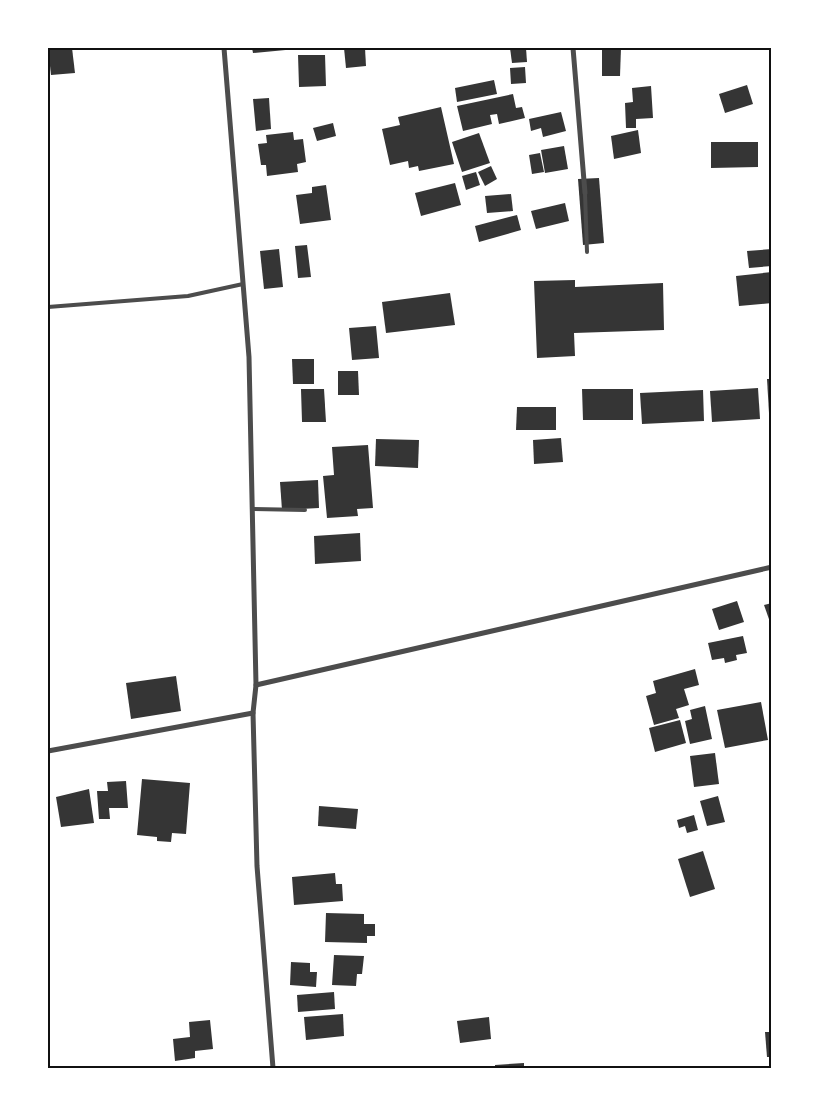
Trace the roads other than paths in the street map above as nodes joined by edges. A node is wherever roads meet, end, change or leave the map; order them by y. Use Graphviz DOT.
graph roads {
  1 [pos="224,48"];
  2 [pos="573,48"];
  3 [pos="585,193"];
  4 [pos="587,252"];
  5 [pos="243,284"];
  6 [pos="48,307"];
  7 [pos="254,509"];
  8 [pos="305,510"];
  9 [pos="772,567"];
  10 [pos="256,685"];
  11 [pos="253,713"];
  12 [pos="48,751"];
  13 [pos="273,1068"];
  1 -- 5 [label="street"];
  2 -- 3 [label="street"];
  3 -- 4 [label="lane"];
  5 -- 6 [label="lane"];
  5 -- 7 [label="street"];
  7 -- 8 [label="lane"];
  7 -- 10 [label="street"];
  9 -- 10 [label="street"];
  10 -- 11 [label="street"];
  11 -- 12 [label="street"];
  11 -- 13 [label="street"];
}
